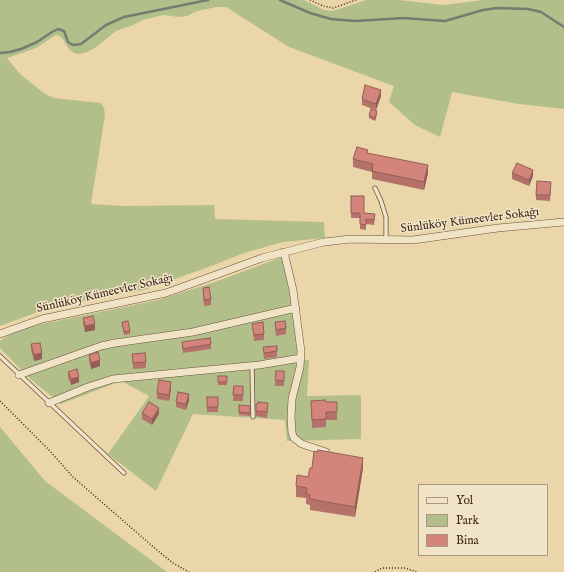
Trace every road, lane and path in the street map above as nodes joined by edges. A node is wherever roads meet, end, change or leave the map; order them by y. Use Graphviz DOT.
graph roads {
  1 [pos="310,0"];
  2 [pos="356,0"];
  3 [pos="375,188"];
  4 [pos="564,222"];
  5 [pos="386,240"];
  6 [pos="284,252"];
  7 [pos="296,308"];
  8 [pos="0,334"];
  9 [pos="0,356"];
  10 [pos="301,358"];
  11 [pos="252,366"];
  12 [pos="19,375"];
  13 [pos="0,401"];
  14 [pos="49,403"];
  15 [pos="253,417"];
  16 [pos="336,454"];
  17 [pos="124,473"];
  18 [pos="189,572"];
  19 [pos="375,572"];
  20 [pos="417,572"];
  1 -- 2 [label="path"];
  3 -- 5 [label="lane"];
  4 -- 5 [label="street, Sünlüköy Kümeevler Sokağı"];
  5 -- 6 [label="street, Sünlüköy Kümeevler Sokağı"];
  6 -- 7 [label="street"];
  6 -- 8 [label="street, Sünlüköy Kümeevler Sokağı"];
  7 -- 10 [label="street"];
  7 -- 12 [label="street"];
  9 -- 12 [label="lane"];
  10 -- 11 [label="street"];
  10 -- 16 [label="street"];
  11 -- 14 [label="street"];
  11 -- 15 [label="lane"];
  12 -- 14 [label="lane"];
  13 -- 18 [label="path"];
  14 -- 17 [label="lane"];
  19 -- 20 [label="path"];
}
